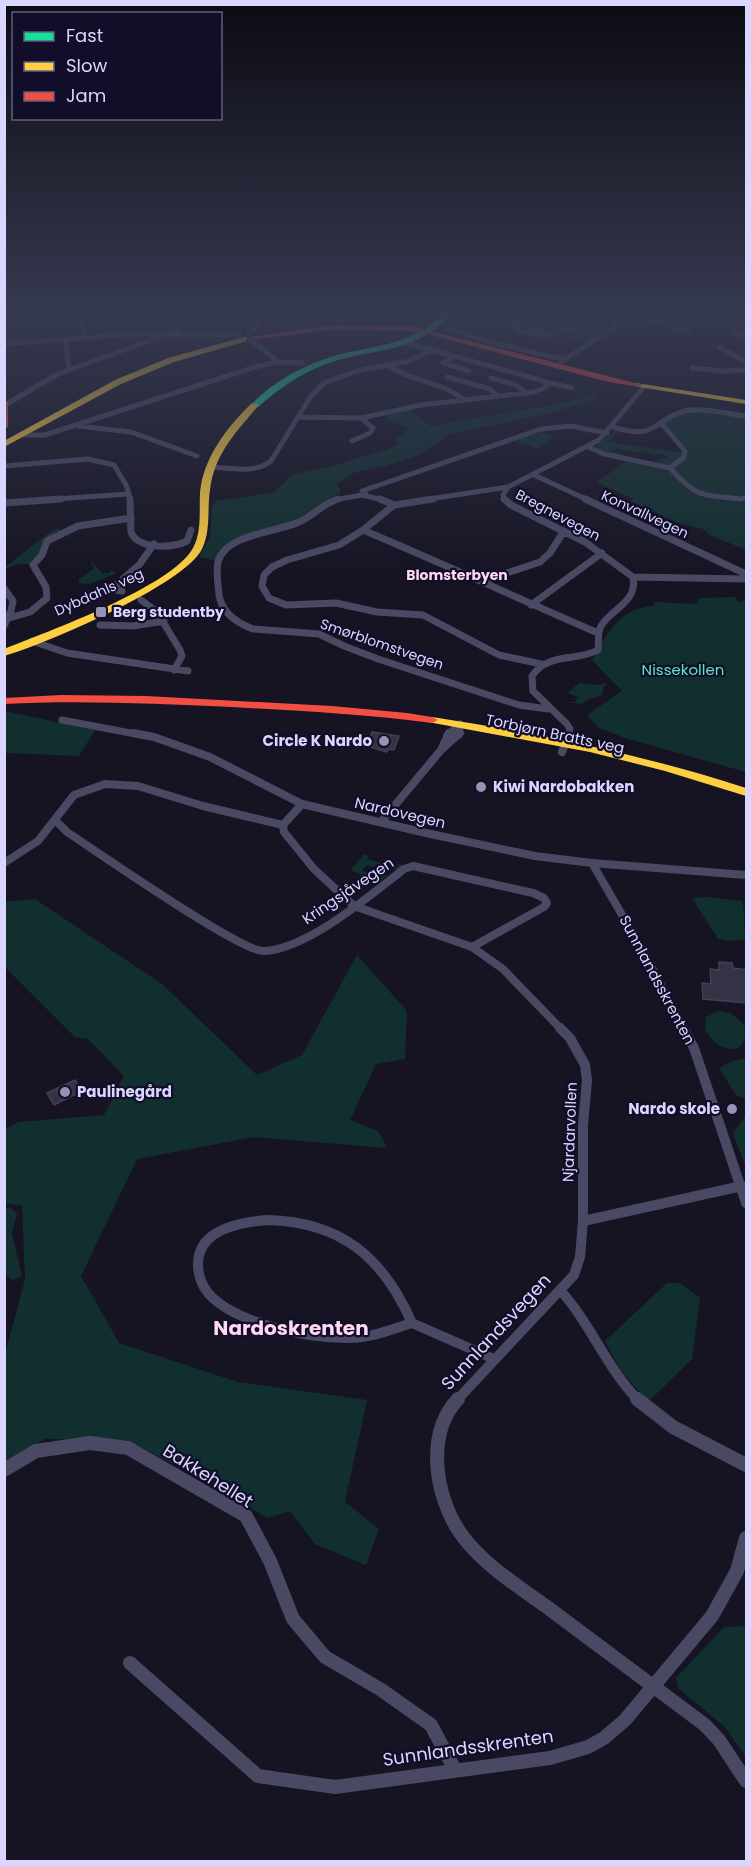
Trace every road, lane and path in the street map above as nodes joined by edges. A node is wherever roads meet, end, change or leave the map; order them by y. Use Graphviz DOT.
graph roads {
  1 [pos="83,400"];
  2 [pos="154,400"];
  3 [pos="262,400"];
  4 [pos="308,400"];
  5 [pos="464,400"];
  6 [pos="634,400"];
  7 [pos="5,403"];
  8 [pos="747,416"];
  9 [pos="298,417"];
  10 [pos="361,418"];
  11 [pos="662,424"];
  12 [pos="77,426"];
  13 [pos="613,426"];
  14 [pos="4,429"];
  15 [pos="607,433"];
  16 [pos="22,435"];
  17 [pos="352,441"];
  18 [pos="4,446"];
  19 [pos="588,447"];
  20 [pos="197,456"];
  21 [pos="4,466"];
  22 [pos="212,467"];
  23 [pos="670,468"];
  24 [pos="534,475"];
  25 [pos="508,487"];
  26 [pos="365,493"];
  27 [pos="128,494"];
  28 [pos="747,496"];
  29 [pos="4,502"];
  30 [pos="394,505"];
  31 [pos="131,518"];
  32 [pos="191,530"];
  33 [pos="363,530"];
  34 [pos="564,531"];
  35 [pos="154,544"];
  36 [pos="602,553"];
  37 [pos="747,574"];
  38 [pos="633,577"];
  39 [pos="747,579"];
  40 [pos="483,581"];
  41 [pos="4,588"];
  42 [pos="122,591"];
  43 [pos="141,600"];
  44 [pos="531,605"];
  45 [pos="9,618"];
  46 [pos="164,621"];
  47 [pos="100,625"];
  48 [pos="4,626"];
  49 [pos="598,633"];
  50 [pos="32,640"];
  51 [pos="7,649"];
  52 [pos="542,664"];
  53 [pos="174,670"];
  54 [pos="188,671"];
  55 [pos="4,701"];
  56 [pos="548,709"];
  57 [pos="62,720"];
  58 [pos="457,728"];
  59 [pos="563,748"];
  60 [pos="747,792"];
  61 [pos="747,801"];
  62 [pos="302,804"];
  63 [pos="56,821"];
  64 [pos="381,822"];
  65 [pos="284,825"];
  66 [pos="4,863"];
  67 [pos="592,863"];
  68 [pos="747,875"];
  69 [pos="354,906"];
  70 [pos="472,947"];
  71 [pos="743,1182"];
  72 [pos="747,1203"];
  73 [pos="583,1221"];
  74 [pos="560,1290"];
  75 [pos="412,1323"];
  76 [pos="494,1359"];
  77 [pos="747,1465"];
  78 [pos="4,1470"];
  79 [pos="747,1538"];
  80 [pos="130,1663"];
  81 [pos="653,1685"];
  82 [pos="455,1770"];
  83 [pos="747,1781"];
  1 -- 16 [label="main road"];
  2 -- 12 [label="street"];
  3 -- 22 [label="main road, Dybdahls veg"];
  4 -- 9 [label="street"];
  5 -- 10 [label="street"];
  6 -- 13 [label="street, Bregnevegen"];
  7 -- 14 [label="main road"];
  8 -- 11 [label="street"];
  9 -- 10 [label="street"];
  9 -- 22 [label="street"];
  10 -- 17 [label="street"];
  11 -- 13 [label="street"];
  11 -- 23 [label="street"];
  12 -- 16 [label="street"];
  12 -- 20 [label="street"];
  13 -- 15 [label="street, Bregnevegen"];
  14 -- 16 [label="main road"];
  15 -- 19 [label="street, Bregnevegen"];
  15 -- 26 [label="street"];
  16 -- 18 [label="main road"];
  19 -- 23 [label="street"];
  19 -- 24 [label="street, Bregnevegen"];
  21 -- 27 [label="street"];
  22 -- 50 [label="main road, Dybdahls veg"];
  23 -- 28 [label="street"];
  24 -- 25 [label="street, Bregnevegen"];
  24 -- 37 [label="street, Konvallvegen"];
  25 -- 30 [label="street"];
  25 -- 34 [label="street, Bregnevegen"];
  26 -- 30 [label="street, Smørblomstvegen"];
  26 -- 56 [label="street, Smørblomstvegen"];
  27 -- 29 [label="street"];
  27 -- 31 [label="street"];
  30 -- 33 [label="street"];
  31 -- 35 [label="street"];
  31 -- 45 [label="street"];
  32 -- 35 [label="street"];
  33 -- 40 [label="street"];
  33 -- 52 [label="street"];
  34 -- 36 [label="street, Bregnevegen"];
  34 -- 40 [label="street"];
  35 -- 42 [label="street"];
  36 -- 38 [label="street, Bregnevegen"];
  36 -- 44 [label="street"];
  38 -- 39 [label="street"];
  38 -- 49 [label="street"];
  40 -- 44 [label="street"];
  41 -- 45 [label="street"];
  43 -- 46 [label="street, Dybdahls veg"];
  44 -- 49 [label="street"];
  45 -- 48 [label="street"];
  46 -- 47 [label="street, Dybdahls veg"];
  46 -- 53 [label="street, Dybdahls veg"];
  49 -- 52 [label="street"];
  50 -- 51 [label="main road, Dybdahls veg"];
  50 -- 53 [label="street"];
  52 -- 56 [label="street"];
  53 -- 54 [label="street"];
  55 -- 58 [label="main road, Torbjørn Bratts veg"];
  56 -- 59 [label="street"];
  57 -- 62 [label="street, Nardovegen"];
  58 -- 59 [label="main road, Torbjørn Bratts veg"];
  58 -- 64 [label="street"];
  59 -- 60 [label="main road, Torbjørn Bratts veg"];
  59 -- 61 [label="main road, Torbjørn Bratts veg"];
  62 -- 64 [label="street, Nardovegen"];
  62 -- 65 [label="street"];
  63 -- 65 [label="street"];
  63 -- 66 [label="street"];
  63 -- 69 [label="street, Kringsjåvegen"];
  64 -- 67 [label="street, Nardovegen"];
  65 -- 69 [label="street, Njardarvollen"];
  67 -- 68 [label="street, Nardovegen"];
  67 -- 71 [label="street, Sunnlandsskrenten"];
  69 -- 70 [label="street, Njardarvollen"];
  69 -- 70 [label="street, Kringsjåvegen"];
  70 -- 73 [label="street, Njardarvollen"];
  71 -- 72 [label="street, Sunnlandsskrenten"];
  71 -- 73 [label="street"];
  73 -- 74 [label="street, Sunnlandsvegen"];
  74 -- 76 [label="street, Sunnlandsvegen"];
  74 -- 77 [label="street"];
  75 -- 75 [label="street"];
  75 -- 76 [label="street"];
  76 -- 81 [label="street, Sunnlandsvegen"];
  78 -- 82 [label="street, Bakkehellet"];
  79 -- 81 [label="street, Sunnlandsskrenten"];
  80 -- 82 [label="street, Sunnlandsskrenten"];
  81 -- 82 [label="street, Sunnlandsskrenten"];
  81 -- 83 [label="street, Sunnlandsvegen"];
}
